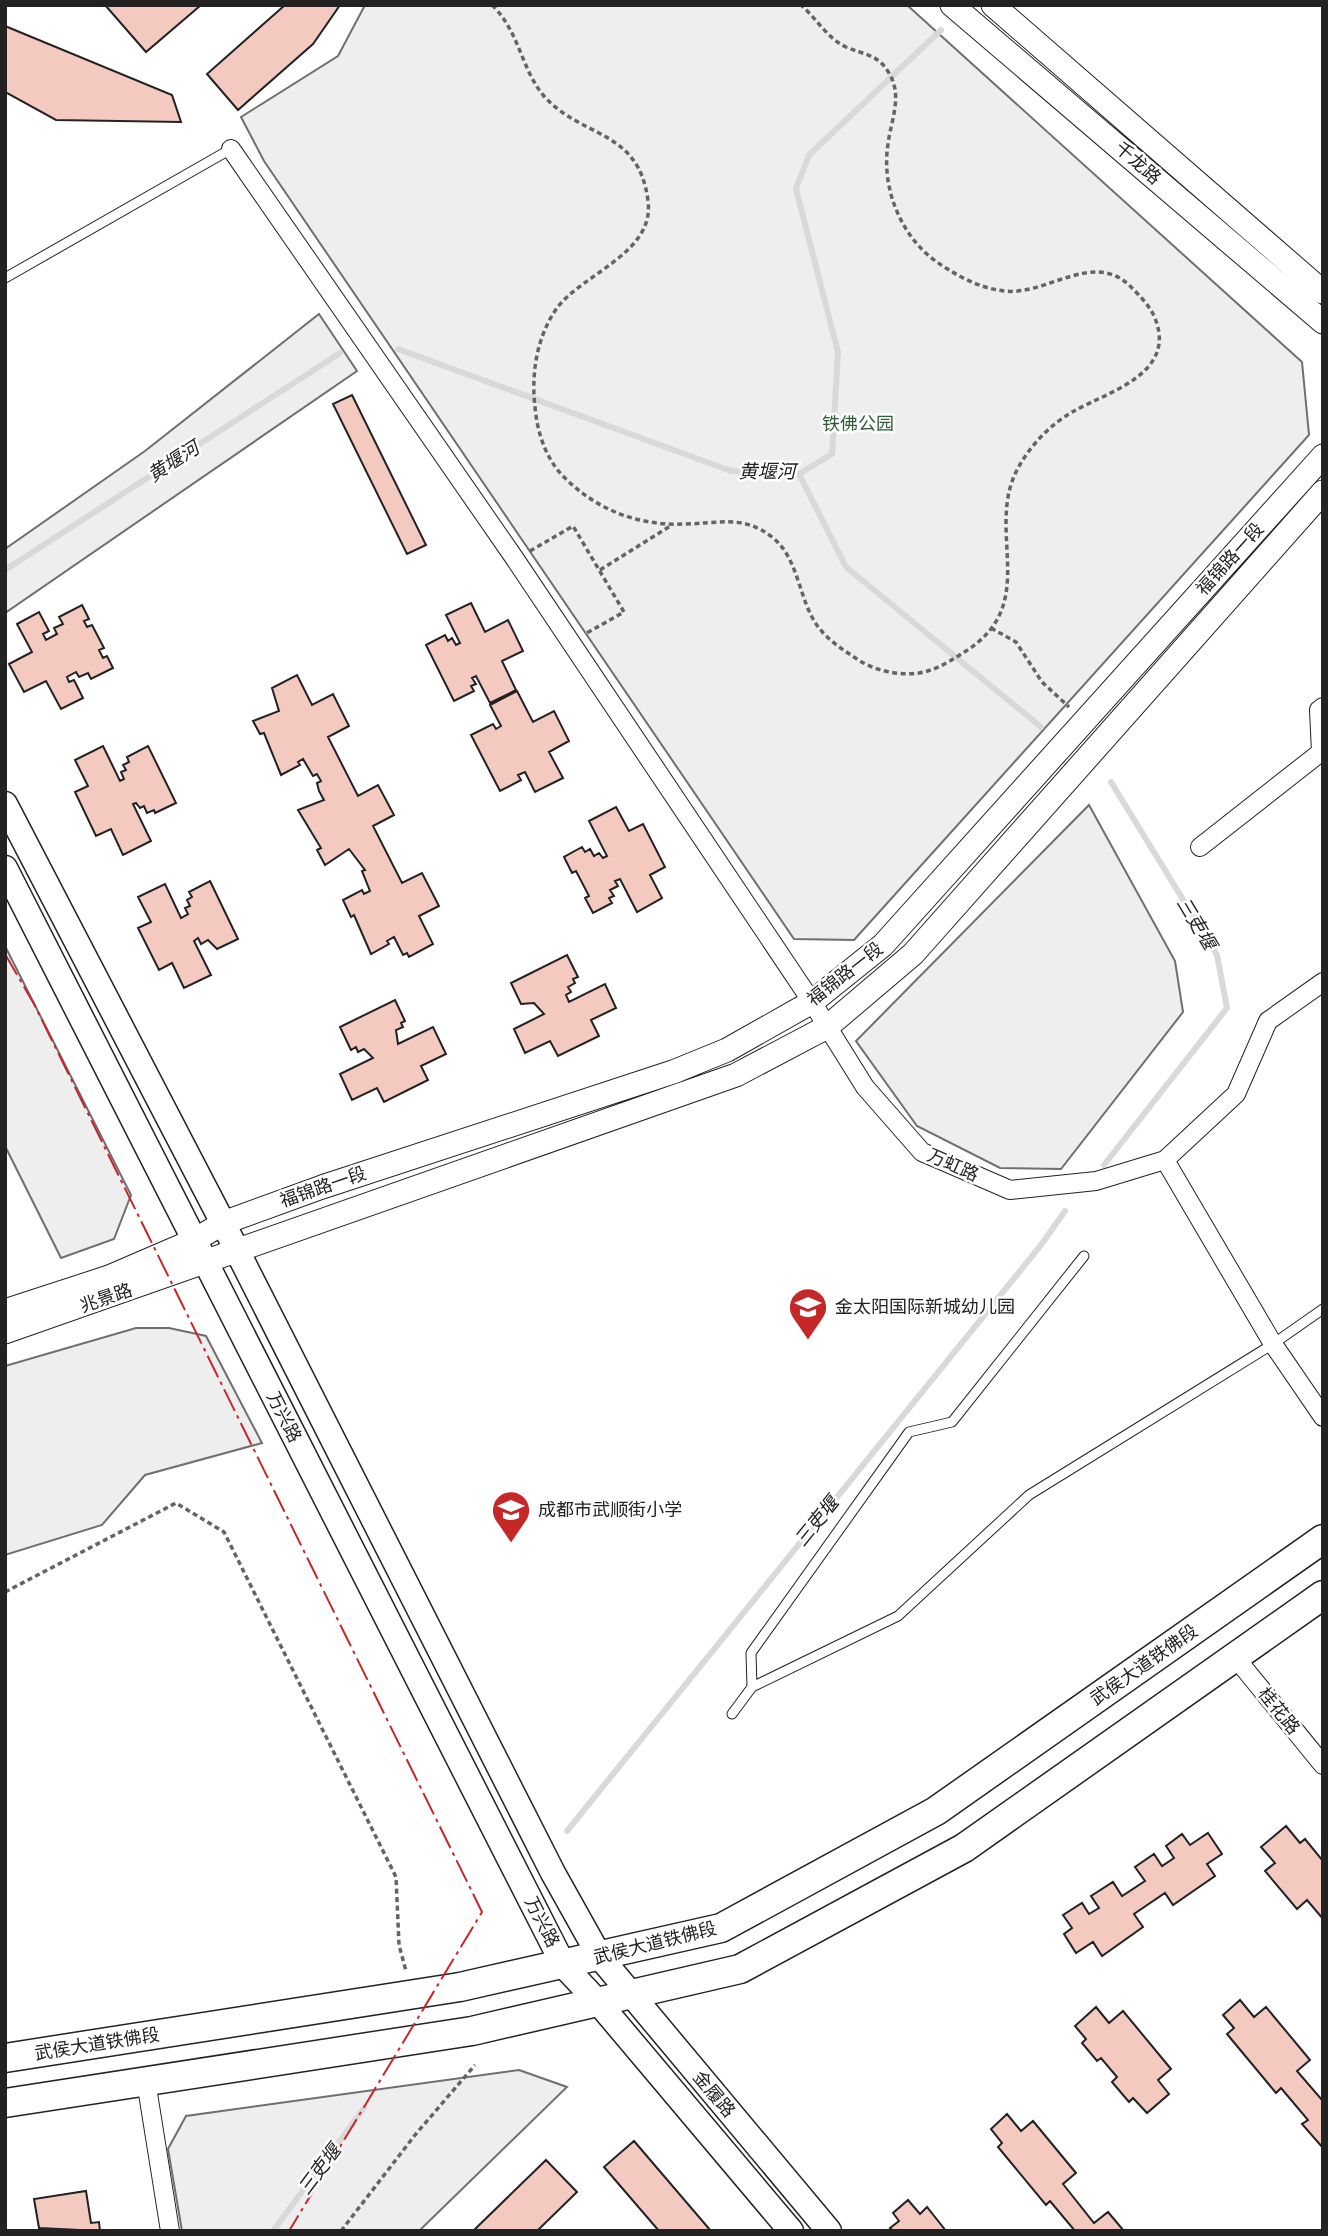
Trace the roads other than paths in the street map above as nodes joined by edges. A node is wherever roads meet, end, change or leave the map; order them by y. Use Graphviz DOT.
graph roads {
  1 [pos="952,5"];
  2 [pos="993,5"];
  3 [pos="231,149"];
  4 [pos="5,278"];
  5 [pos="1323,292"];
  6 [pos="1323,322"];
  7 [pos="1323,456"];
  8 [pos="1323,492"];
  9 [pos="1323,707"];
  10 [pos="1322,752"];
  11 [pos="5,804"];
  12 [pos="1200,847"];
  13 [pos="5,868"];
  14 [pos="1323,982"];
  15 [pos="812,1002"];
  16 [pos="827,1027"];
  17 [pos="1165,1160"];
  18 [pos="223,1223"];
  19 [pos="195,1240"];
  20 [pos="237,1251"];
  21 [pos="1084,1255"];
  22 [pos="206,1263"];
  23 [pos="1323,1309"];
  24 [pos="5,1311"];
  25 [pos="5,1332"];
  26 [pos="1273,1344"];
  27 [pos="1323,1417"];
  28 [pos="1323,1539"];
  29 [pos="1323,1595"];
  30 [pos="1236,1657"];
  31 [pos="752,1687"];
  32 [pos="732,1714"];
  33 [pos="1323,1765"];
  34 [pos="600,1957"];
  35 [pos="564,1966"];
  36 [pos="630,1994"];
  37 [pos="598,2002"];
  38 [pos="5,2058"];
  39 [pos="146,2081"];
  40 [pos="5,2103"];
  41 [pos="170,2231"];
  42 [pos="791,2231"];
  43 [pos="830,2231"];
  1 -- 6 [label="street, 千龙路"];
  2 -- 5 [label="street, 千龙路"];
  3 -- 4 [label="lane"];
  3 -- 15 [label="street, 万虹路"];
  7 -- 15 [label="street, 福锦路一段"];
  8 -- 16 [label="street, 福锦路一段"];
  9 -- 10 [label="street"];
  10 -- 12 [label="street"];
  11 -- 18 [label="main road, 金履路"];
  13 -- 19 [label="main road, 万兴路"];
  14 -- 17 [label="street"];
  15 -- 16 [label="street, 万虹路"];
  15 -- 18 [label="street, 福锦路一段"];
  16 -- 17 [label="street, 万虹路"];
  16 -- 20 [label="street, 福锦路一段"];
  17 -- 26 [label="street"];
  18 -- 19 [label="street, 福锦路一段"];
  18 -- 20 [label="main road, 金履路"];
  19 -- 22 [label="main road, 万兴路"];
  19 -- 24 [label="street, 兆景路"];
  20 -- 22 [label="street, 福锦路一段"];
  20 -- 34 [label="main road, 金履路"];
  21 -- 31 [label="lane"];
  22 -- 25 [label="street, 兆景路"];
  22 -- 35 [label="main road, 万兴路"];
  23 -- 26 [label="lane"];
  26 -- 27 [label="street"];
  26 -- 31 [label="lane"];
  28 -- 34 [label="main road, 武侯大道铁佛段"];
  29 -- 30 [label="main road"];
  30 -- 33 [label="street, 桂花路"];
  30 -- 36 [label="main road"];
  31 -- 32 [label="lane"];
  34 -- 35 [label="main road, 武侯大道铁佛段"];
  34 -- 36 [label="main road, 金履路"];
  35 -- 37 [label="main road, 万兴路"];
  35 -- 38 [label="main road, 武侯大道铁佛段"];
  36 -- 37 [label="main road"];
  36 -- 43 [label="main road, 金履路"];
  37 -- 39 [label="main road"];
  37 -- 42 [label="main road, 金履路"];
  39 -- 40 [label="main road"];
  39 -- 41 [label="street"];
}
